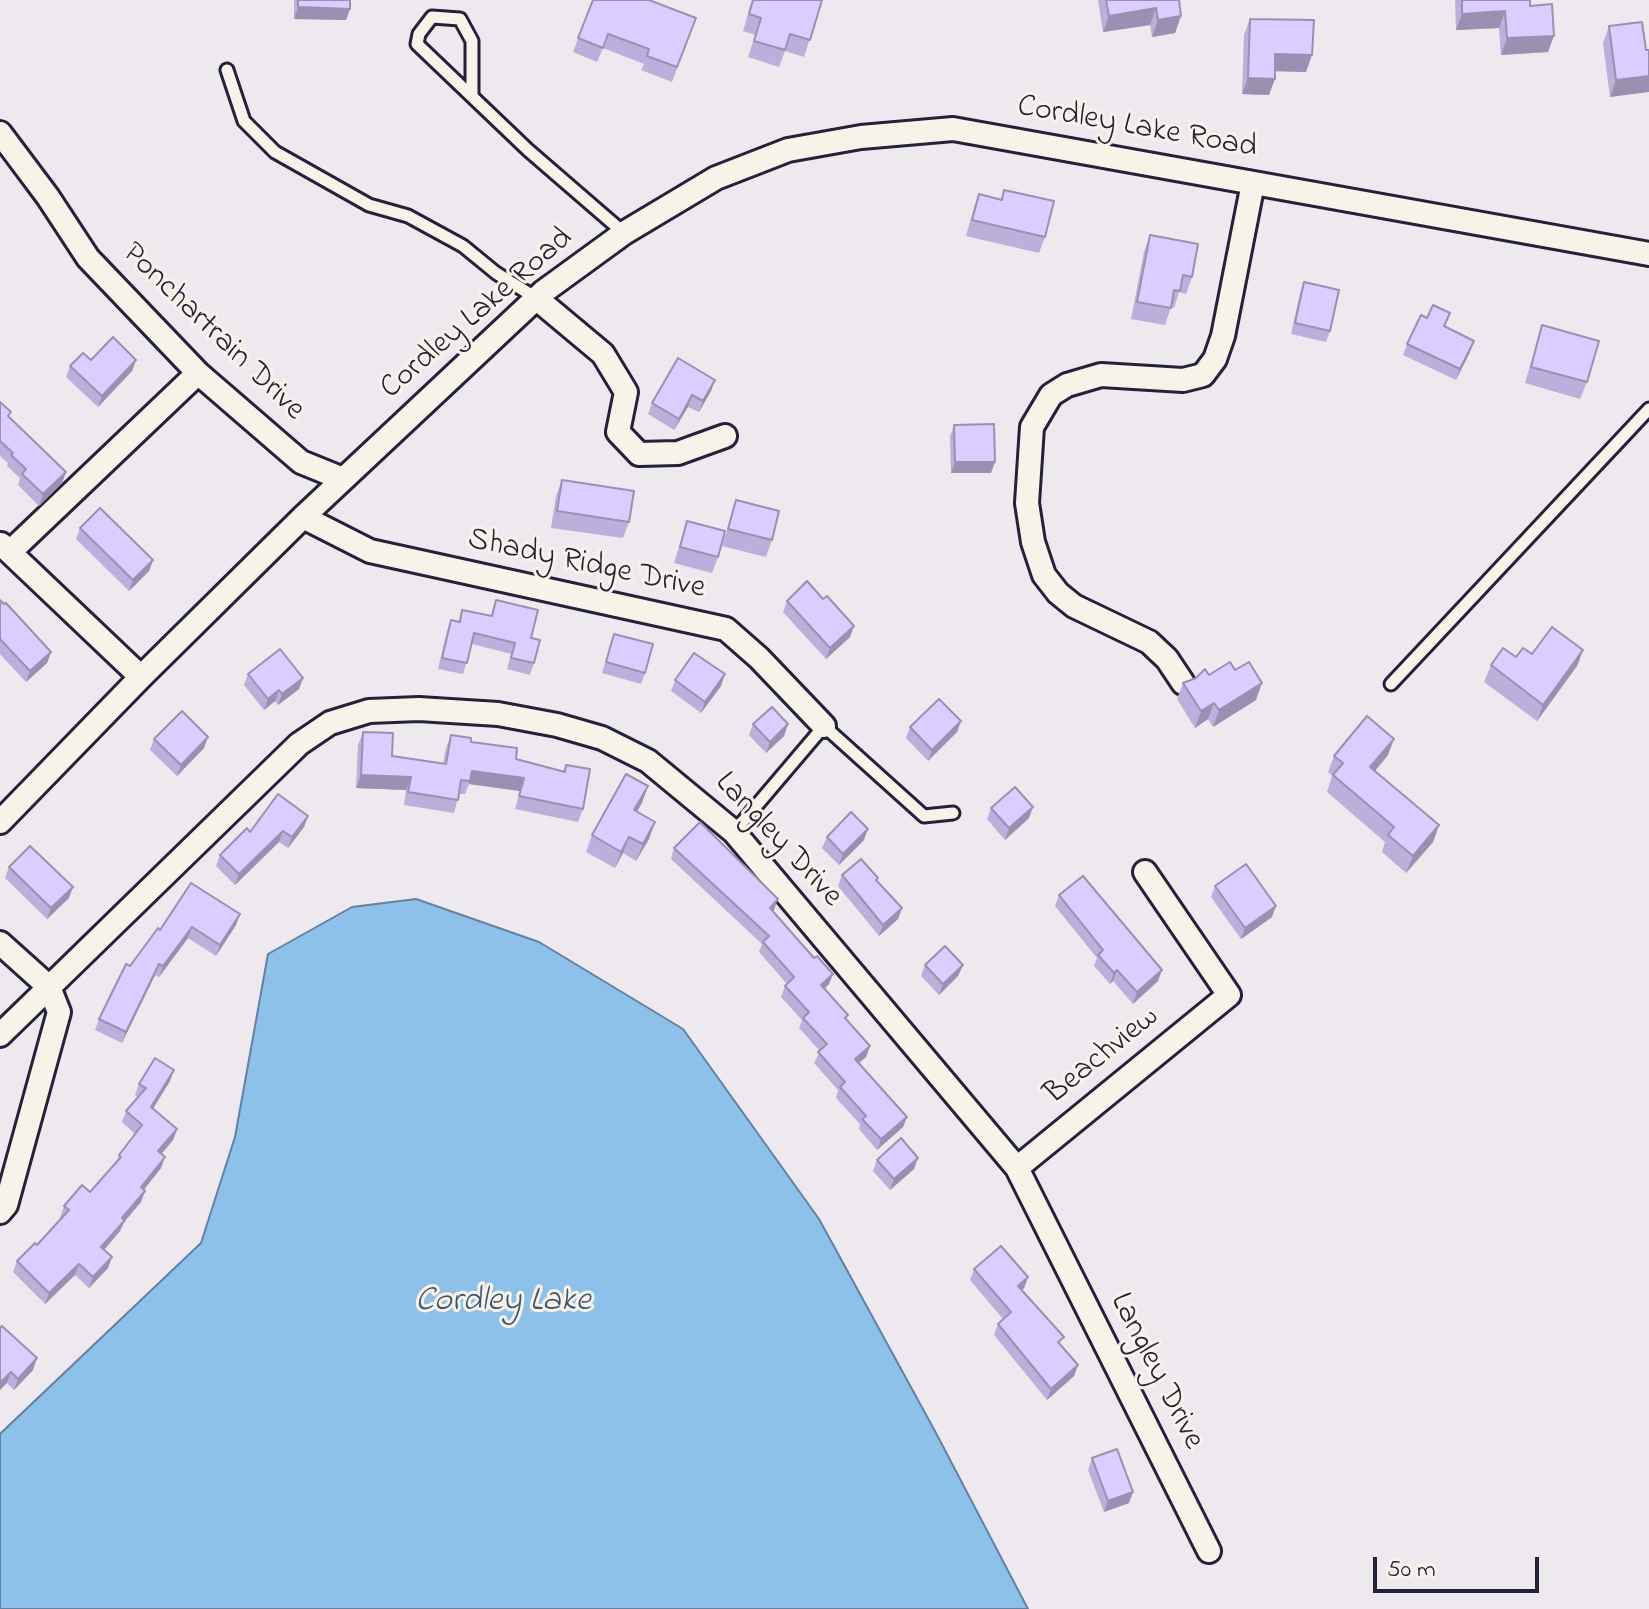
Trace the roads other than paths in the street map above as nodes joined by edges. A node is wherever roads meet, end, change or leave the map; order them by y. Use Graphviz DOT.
graph roads {
  1 [pos="227,70"];
  2 [pos="472,96"];
  3 [pos="0,133"];
  4 [pos="1253,183"];
  5 [pos="624,233"];
  6 [pos="1649,254"];
  7 [pos="536,298"];
  8 [pos="198,373"];
  9 [pos="1649,409"];
  10 [pos="725,436"];
  11 [pos="343,479"];
  12 [pos="303,517"];
  13 [pos="5,548"];
  14 [pos="141,677"];
  15 [pos="1183,683"];
  16 [pos="1391,684"];
  17 [pos="824,726"];
  18 [pos="953,813"];
  19 [pos="0,822"];
  20 [pos="734,832"];
  21 [pos="1145,872"];
  22 [pos="0,943"];
  23 [pos="49,987"];
  24 [pos="0,1035"];
  25 [pos="1017,1168"];
  26 [pos="0,1212"];
  27 [pos="1209,1551"];
  1 -- 7 [label="lane"];
  2 -- 2 [label="lane"];
  2 -- 5 [label="lane"];
  3 -- 8 [label="street, Ponchartrain Drive"];
  4 -- 5 [label="street, Cordley Lake Road"];
  4 -- 6 [label="street, Cordley Lake Road"];
  4 -- 15 [label="street"];
  5 -- 7 [label="street, Cordley Lake Road"];
  7 -- 10 [label="street"];
  7 -- 11 [label="street, Cordley Lake Road"];
  8 -- 11 [label="street, Ponchartrain Drive"];
  8 -- 13 [label="street"];
  9 -- 16 [label="lane"];
  11 -- 12 [label="street, Cordley Lake Road"];
  12 -- 14 [label="street, Cordley Lake Road"];
  12 -- 17 [label="street, Shady Ridge Drive"];
  13 -- 14 [label="street"];
  14 -- 19 [label="street, Cordley Lake Road"];
  17 -- 18 [label="lane"];
  17 -- 20 [label="lane"];
  20 -- 23 [label="street, Langley Drive"];
  20 -- 25 [label="street, Langley Drive"];
  21 -- 25 [label="street, Beachview"];
  22 -- 23 [label="street"];
  23 -- 24 [label="street, Langley Drive"];
  23 -- 26 [label="street"];
  25 -- 27 [label="street, Langley Drive"];
}
